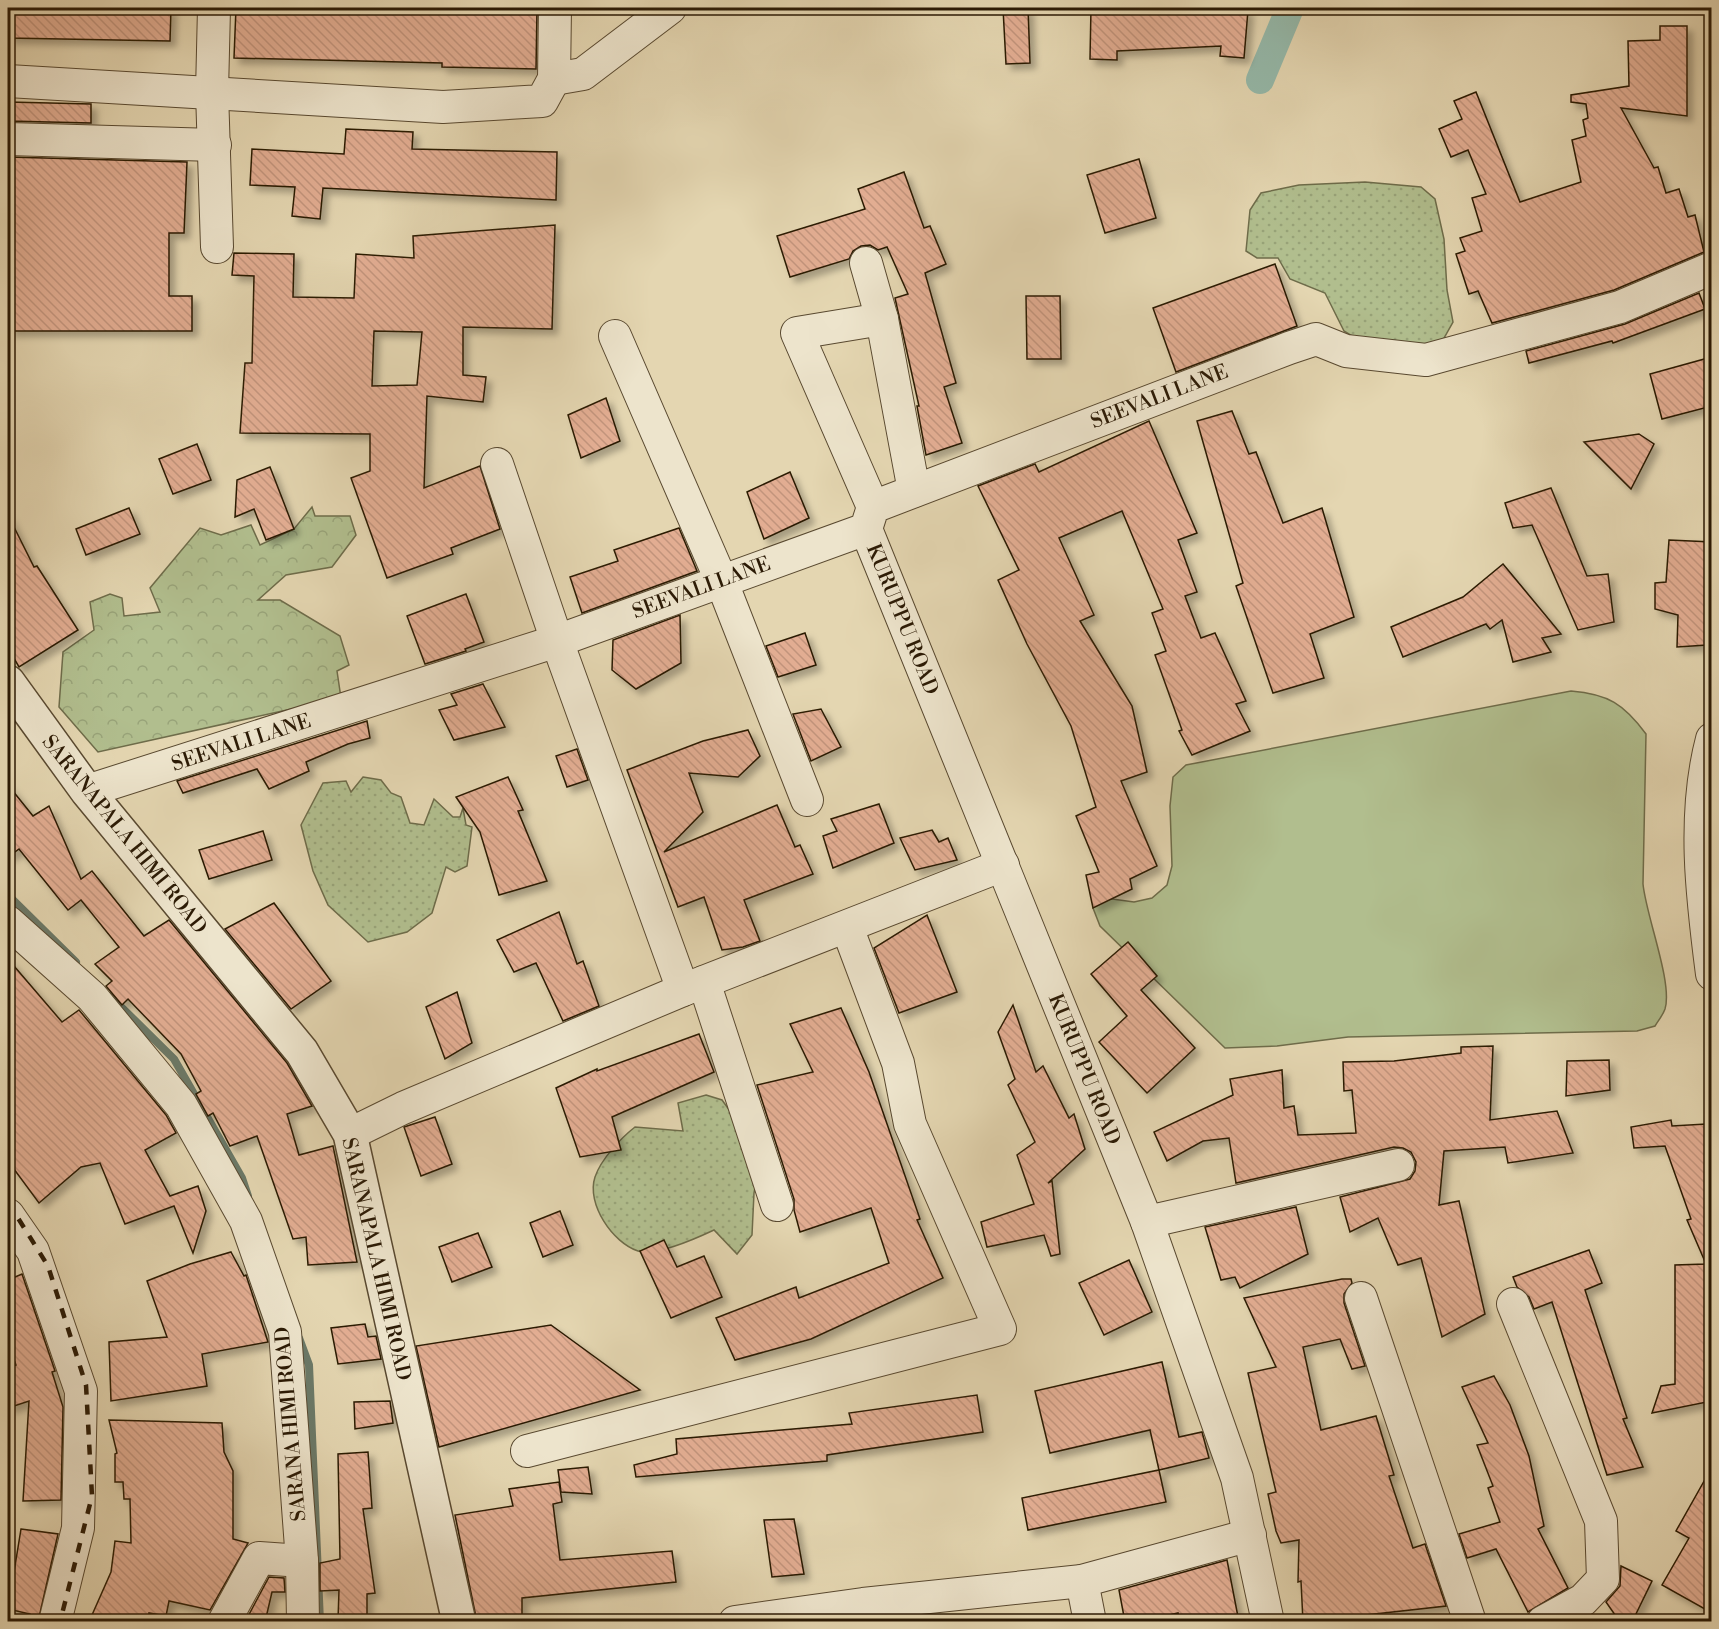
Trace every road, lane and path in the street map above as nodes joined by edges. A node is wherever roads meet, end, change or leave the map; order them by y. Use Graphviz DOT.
graph roads {
  1 [pos="214,8"];
  2 [pos="555,8"];
  3 [pos="670,8"];
  4 [pos="554,79"];
  5 [pos="8,81"];
  6 [pos="212,92"];
  7 [pos="8,140"];
  8 [pos="215,145"];
  9 [pos="217,248"];
  10 [pos="866,263"];
  11 [pos="1712,268"];
  12 [pos="882,319"];
  13 [pos="615,336"];
  14 [pos="497,464"];
  15 [pos="914,491"];
  16 [pos="869,518"];
  17 [pos="721,579"];
  18 [pos="557,641"];
  19 [pos="8,682"];
  20 [pos="1712,739"];
  21 [pos="87,791"];
  22 [pos="807,800"];
  23 [pos="1004,865"];
  24 [pos="8,922"];
  25 [pos="847,927"];
  26 [pos="1712,974"];
  27 [pos="694,986"];
  28 [pos="350,1134"];
  29 [pos="1398,1165"];
  30 [pos="777,1204"];
  31 [pos="8,1215"];
  32 [pos="1147,1222"];
  33 [pos="1361,1298"];
  34 [pos="1513,1304"];
  35 [pos="527,1451"];
  36 [pos="1250,1535"];
  37 [pos="302,1561"];
  38 [pos="1082,1581"];
  39 [pos="771,1620"];
  40 [pos="55,1622"];
  41 [pos="224,1622"];
  42 [pos="303,1622"];
  43 [pos="459,1622"];
  44 [pos="735,1622"];
  45 [pos="1090,1622"];
  46 [pos="1268,1622"];
  47 [pos="1470,1622"];
  48 [pos="1543,1622"];
  1 -- 6 [label="street"];
  2 -- 4 [label="street"];
  3 -- 4 [label="street"];
  4 -- 6 [label="street"];
  5 -- 6 [label="street"];
  6 -- 8 [label="street"];
  7 -- 8 [label="street"];
  8 -- 9 [label="street"];
  10 -- 12 [label="street"];
  11 -- 15 [label="street, SEEVALI LANE"];
  12 -- 15 [label="street"];
  12 -- 16 [label="street, KURUPPU ROAD"];
  13 -- 17 [label="street"];
  14 -- 18 [label="street"];
  15 -- 16 [label="street, SEEVALI LANE"];
  16 -- 17 [label="street, SEEVALI LANE"];
  16 -- 23 [label="street, KURUPPU ROAD"];
  17 -- 18 [label="street, SEEVALI LANE"];
  17 -- 22 [label="street"];
  18 -- 21 [label="street, SEEVALI LANE"];
  18 -- 27 [label="street"];
  19 -- 21 [label="street, SARANAPALA HIMI ROAD"];
  20 -- 26 [label="street"];
  21 -- 28 [label="street, SARANAPALA HIMI ROAD"];
  23 -- 25 [label="street"];
  23 -- 32 [label="street, KURUPPU ROAD"];
  24 -- 37 [label="street, SARANA HIMI ROAD"];
  25 -- 27 [label="street"];
  25 -- 35 [label="street"];
  27 -- 28 [label="street"];
  27 -- 30 [label="street"];
  28 -- 43 [label="street, SARANAPALA HIMI ROAD"];
  29 -- 32 [label="street"];
  31 -- 40 [label="street"];
  32 -- 36 [label="street, KURUPPU ROAD"];
  33 -- 47 [label="street"];
  34 -- 48 [label="street"];
  36 -- 38 [label="street"];
  36 -- 46 [label="street, KURUPPU ROAD"];
  37 -- 41 [label="street"];
  37 -- 42 [label="street, SARANA HIMI ROAD"];
  38 -- 39 [label="street"];
  38 -- 45 [label="street"];
  39 -- 44 [label="street"];
}
